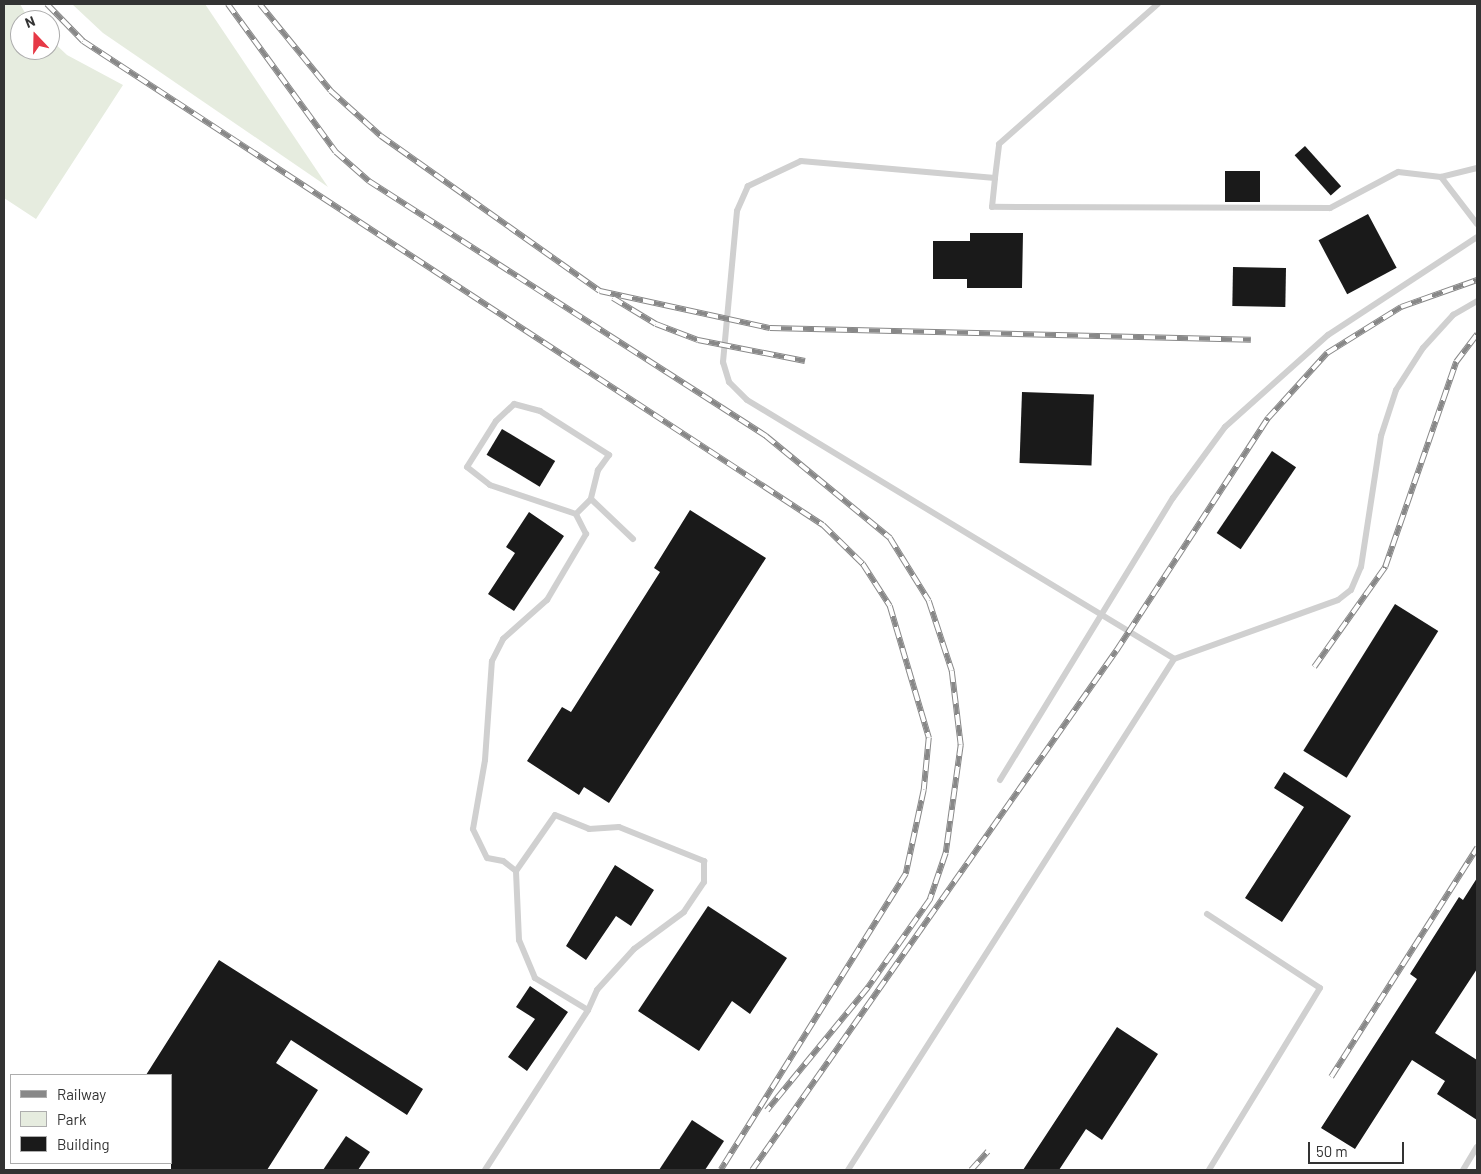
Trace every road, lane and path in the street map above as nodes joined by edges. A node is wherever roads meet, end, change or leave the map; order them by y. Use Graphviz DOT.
graph roads {
  1 [pos="1158,4"];
  2 [pos="1477,168"];
  3 [pos="1441,177"];
  4 [pos="994,178"];
  5 [pos="1477,224"];
  6 [pos="1477,237"];
  7 [pos="1477,301"];
  8 [pos="591,499"];
  9 [pos="576,514"];
  10 [pos="633,540"];
  11 [pos="1102,613"];
  12 [pos="1174,659"];
  13 [pos="1000,780"];
  14 [pos="516,871"];
  15 [pos="1207,914"];
  16 [pos="588,1010"];
  17 [pos="1477,1147"];
  18 [pos="485,1170"];
  19 [pos="848,1170"];
  20 [pos="1209,1170"];
  21 [pos="1463,1170"];
  1 -- 4 [label="lane"];
  2 -- 3 [label="lane"];
  3 -- 4 [label="lane"];
  3 -- 5 [label="lane"];
  4 -- 11 [label="lane"];
  6 -- 11 [label="lane"];
  7 -- 12 [label="lane"];
  8 -- 9 [label="lane"];
  8 -- 9 [label="lane"];
  8 -- 10 [label="lane"];
  9 -- 14 [label="lane"];
  11 -- 12 [label="lane"];
  11 -- 13 [label="lane"];
  12 -- 19 [label="lane"];
  14 -- 16 [label="lane"];
  14 -- 16 [label="lane"];
  15 -- 20 [label="lane"];
  16 -- 18 [label="lane"];
  17 -- 21 [label="lane"];
}
